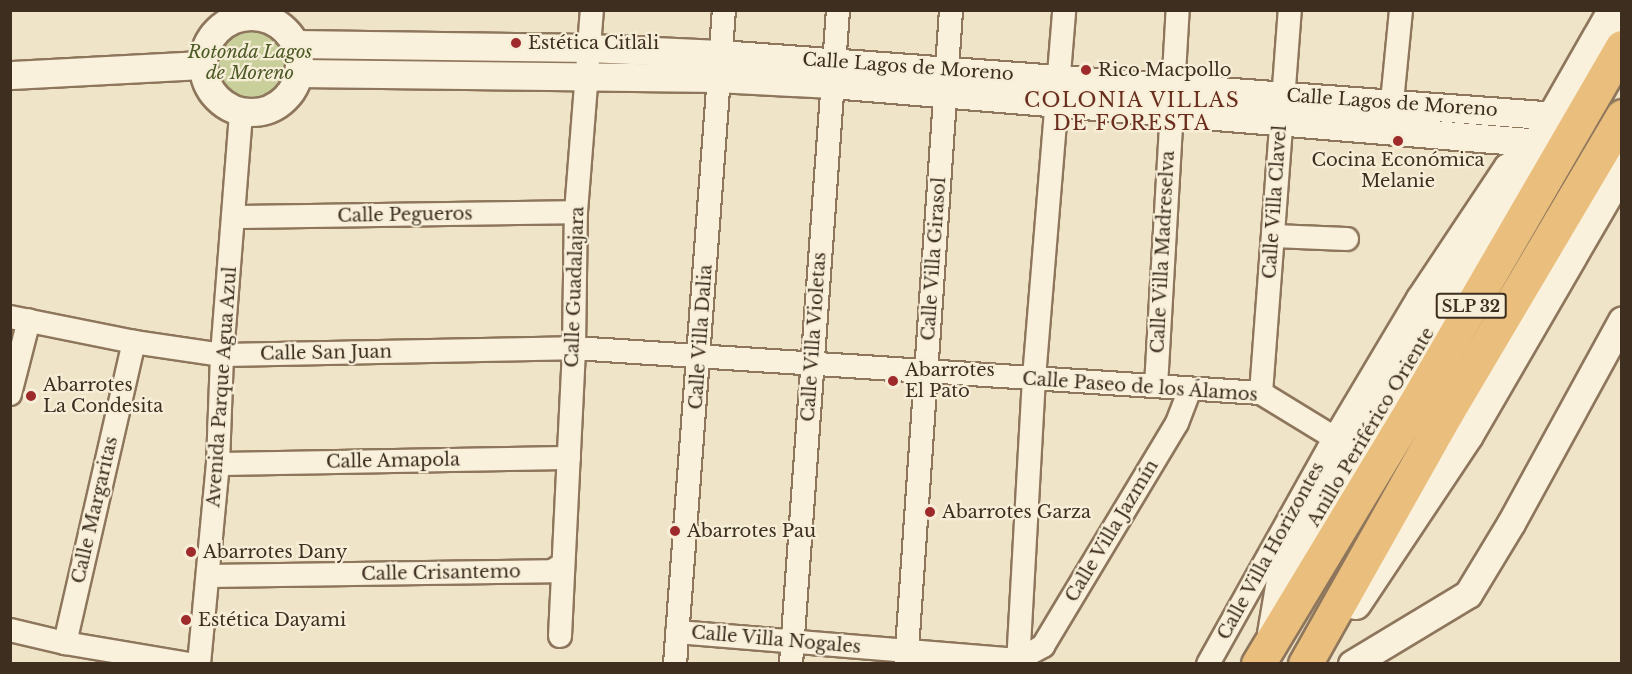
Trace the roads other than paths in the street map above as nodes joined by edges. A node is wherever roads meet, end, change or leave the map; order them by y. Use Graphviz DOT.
graph roads {
  1 [pos="592,10"];
  2 [pos="724,10"];
  3 [pos="838,10"];
  4 [pos="951,10"];
  5 [pos="1064,10"];
  6 [pos="1178,10"];
  7 [pos="1290,10"];
  8 [pos="1401,10"];
  9 [pos="1615,10"];
  10 [pos="254,13"];
  11 [pos="295,44"];
  12 [pos="1622,47"];
  13 [pos="588,48"];
  14 [pos="203,65"];
  15 [pos="719,66"];
  16 [pos="833,72"];
  17 [pos="298,73"];
  18 [pos="10,75"];
  19 [pos="588,76"];
  20 [pos="945,82"];
  21 [pos="1057,91"];
  22 [pos="1284,95"];
  23 [pos="1171,100"];
  24 [pos="1392,102"];
  25 [pos="241,111"];
  26 [pos="1556,116"];
  27 [pos="1622,116"];
  28 [pos="1281,122"];
  29 [pos="1540,143"];
  30 [pos="1622,168"];
  31 [pos="576,212"];
  32 [pos="234,217"];
  33 [pos="1273,236"];
  34 [pos="1347,239"];
  35 [pos="1482,243"];
  36 [pos="1477,296"];
  37 [pos="20,319"];
  38 [pos="1622,320"];
  39 [pos="134,342"];
  40 [pos="574,348"];
  41 [pos="222,355"];
  42 [pos="700,356"];
  43 [pos="812,364"];
  44 [pos="926,371"];
  45 [pos="1034,378"];
  46 [pos="1156,386"];
  47 [pos="1190,388"];
  48 [pos="1261,393"];
  49 [pos="10,394"];
  50 [pos="1344,444"];
  51 [pos="568,458"];
  52 [pos="218,464"];
  53 [pos="563,564"];
  54 [pos="208,576"];
  55 [pos="10,630"];
  56 [pos="677,632"];
  57 [pos="1274,634"];
  58 [pos="560,636"];
  59 [pos="65,643"];
  60 [pos="792,652"];
  61 [pos="907,657"];
  62 [pos="1018,662"];
  63 [pos="189,663"];
  64 [pos="199,663"];
  65 [pos="675,663"];
  66 [pos="1208,663"];
  67 [pos="1258,663"];
  68 [pos="1305,663"];
  69 [pos="1352,663"];
  1 -- 13 [label="street, Calle Guadalajara"];
  2 -- 15 [label="street, Calle Villa Dalia"];
  3 -- 16 [label="street, Calle Villa Violetas"];
  4 -- 20 [label="street, Calle Villa Girasol"];
  5 -- 21 [label="street"];
  6 -- 23 [label="street, Calle Villa Madreselva"];
  7 -- 22 [label="street, Calle Villa Clavel"];
  8 -- 24 [label="street"];
  9 -- 26 [label="main road, Anillo Periférico Oriente"];
  10 -- 11 [label="street"];
  10 -- 14 [label="street"];
  11 -- 13 [label="street, Calle Lagos de Moreno"];
  11 -- 17 [label="street"];
  12 -- 36 [label="highway, Anillo Periférico Oriente / SLP 32"];
  13 -- 15 [label="street, Calle Lagos de Moreno"];
  13 -- 19 [label="street, Calle Guadalajara"];
  14 -- 18 [label="street"];
  14 -- 25 [label="street"];
  15 -- 16 [label="street, Calle Lagos de Moreno"];
  15 -- 19 [label="street, Calle Lagos de Moreno"];
  15 -- 42 [label="street, Calle Villa Dalia"];
  16 -- 20 [label="street, Calle Lagos de Moreno"];
  16 -- 43 [label="street, Calle Villa Violetas"];
  17 -- 19 [label="street, Calle Lagos de Moreno"];
  17 -- 25 [label="street"];
  19 -- 31 [label="street, Calle Guadalajara"];
  20 -- 21 [label="street, Calle Lagos de Moreno"];
  20 -- 44 [label="street, Calle Villa Girasol"];
  21 -- 23 [label="street, Calle Lagos de Moreno"];
  21 -- 45 [label="street"];
  22 -- 23 [label="street, Calle Lagos de Moreno"];
  22 -- 24 [label="street, Calle Lagos de Moreno"];
  22 -- 28 [label="street, Calle Villa Clavel"];
  23 -- 28 [label="street, Calle Lagos de Moreno"];
  23 -- 46 [label="street, Calle Villa Madreselva"];
  24 -- 26 [label="street, Calle Lagos de Moreno"];
  25 -- 32 [label="street, Avenida Parque Agua Azul"];
  26 -- 29 [label="main road, Anillo Periférico Oriente"];
  27 -- 68 [label="highway, SLP 32"];
  28 -- 29 [label="street, Calle Lagos de Moreno"];
  28 -- 33 [label="street, Calle Villa Clavel"];
  29 -- 35 [label="main road, Anillo Periférico Oriente"];
  29 -- 50 [label="street, Calle Villa Horizontes"];
  30 -- 68 [label="main road"];
  31 -- 32 [label="street, Calle Pegueros"];
  31 -- 40 [label="street, Calle Guadalajara"];
  32 -- 41 [label="street, Avenida Parque Agua Azul"];
  33 -- 34 [label="street"];
  33 -- 48 [label="street, Calle Villa Clavel"];
  35 -- 36 [label="highway"];
  35 -- 50 [label="main road, Anillo Periférico Oriente"];
  36 -- 57 [label="highway, Anillo Periférico Oriente / SLP 32"];
  37 -- 39 [label="street, Calle San Juan"];
  37 -- 49 [label="street"];
  38 -- 69 [label="street"];
  39 -- 41 [label="street, Calle San Juan"];
  39 -- 59 [label="street, Calle Margaritas"];
  40 -- 41 [label="street, Calle San Juan"];
  40 -- 42 [label="street, Calle Paseo de los Álamos"];
  40 -- 51 [label="street, Calle Guadalajara"];
  41 -- 52 [label="street, Avenida Parque Agua Azul"];
  42 -- 43 [label="street, Calle Paseo de los Álamos"];
  42 -- 56 [label="street, Calle Villa Dalia"];
  43 -- 44 [label="street, Calle Paseo de los Álamos"];
  43 -- 60 [label="street, Calle Villa Violetas"];
  44 -- 45 [label="street, Calle Paseo de los Álamos"];
  44 -- 61 [label="street, Calle Villa Girasol"];
  45 -- 46 [label="street, Calle Paseo de los Álamos"];
  45 -- 62 [label="street"];
  46 -- 47 [label="street, Calle Paseo de los Álamos"];
  47 -- 48 [label="street, Calle Paseo de los Álamos"];
  47 -- 62 [label="street, Calle Villa Jazmín"];
  48 -- 50 [label="street, Calle Paseo de los Álamos"];
  50 -- 57 [label="main road, Anillo Periférico Oriente"];
  50 -- 66 [label="street, Calle Villa Horizontes"];
  51 -- 52 [label="street, Calle Amapola"];
  51 -- 53 [label="street, Calle Guadalajara"];
  52 -- 54 [label="street, Avenida Parque Agua Azul"];
  53 -- 54 [label="street, Calle Crisantemo"];
  53 -- 58 [label="street, Calle Guadalajara"];
  54 -- 64 [label="street, Avenida Parque Agua Azul"];
  55 -- 59 [label="street"];
  56 -- 60 [label="street, Calle Villa Nogales"];
  56 -- 65 [label="street, Calle Villa Dalia"];
  57 -- 67 [label="highway, Anillo Periférico Oriente / SLP 32"];
  59 -- 63 [label="street"];
  60 -- 61 [label="street, Calle Villa Nogales"];
  61 -- 62 [label="street, Calle Villa Nogales"];
}
